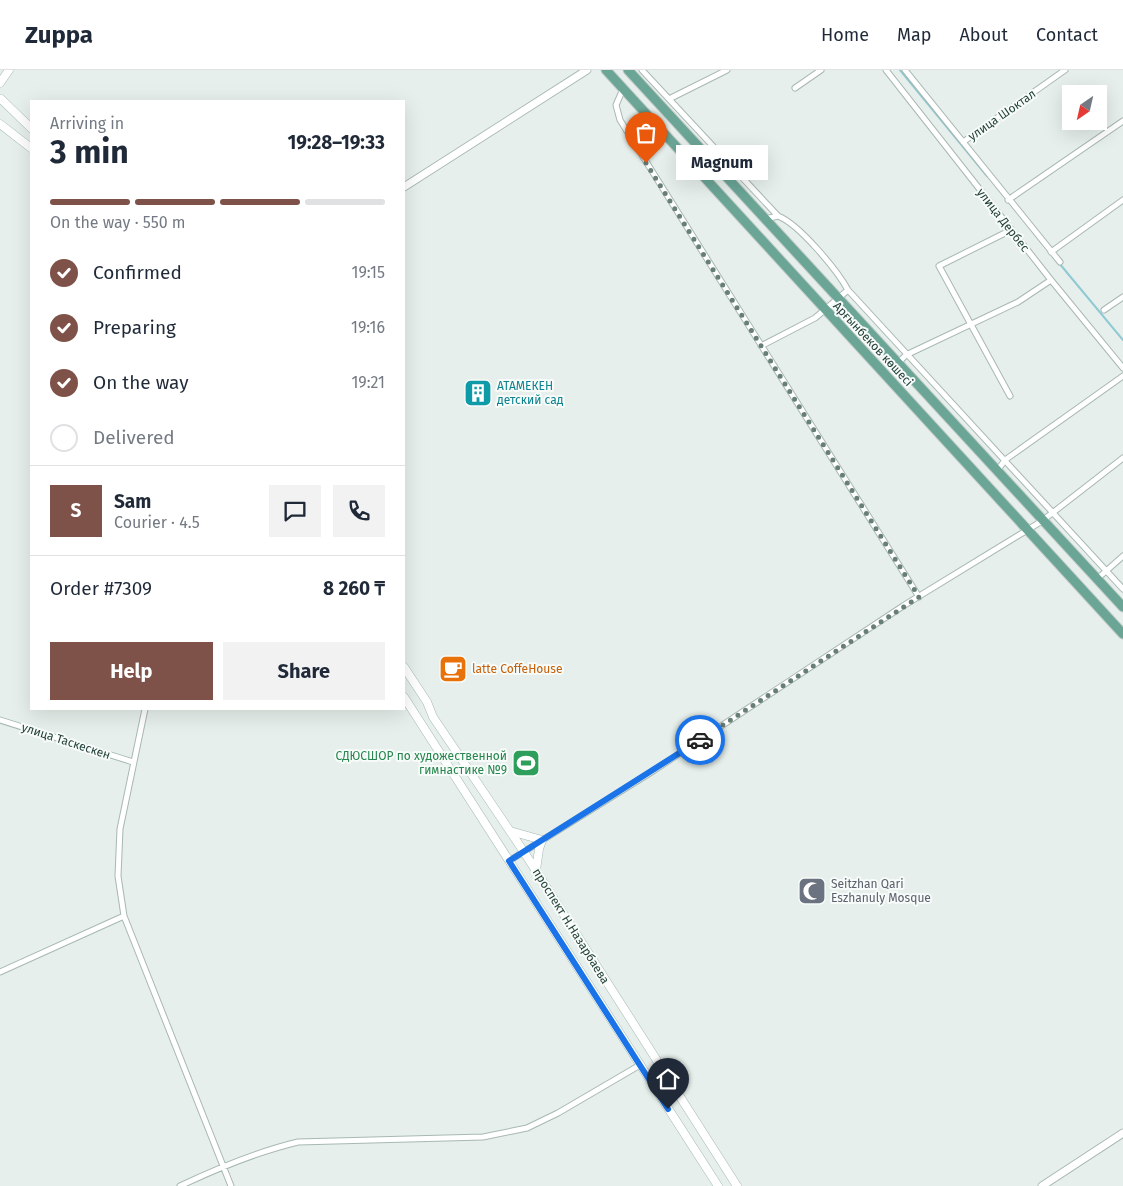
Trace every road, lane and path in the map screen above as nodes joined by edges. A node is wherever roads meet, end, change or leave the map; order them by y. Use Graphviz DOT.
graph roads {
  1 [pos="9,70"];
  2 [pos="587,70"];
  3 [pos="606,70"];
  4 [pos="628,70"];
  5 [pos="642,70"];
  6 [pos="727,70"];
  7 [pos="821,70"];
  8 [pos="886,70"];
  9 [pos="905,70"];
  10 [pos="1065,70"];
  11 [pos="0,83"];
  12 [pos="795,88"];
  13 [pos="623,90"];
  14 [pos="669,99"];
  15 [pos="0,100"];
  16 [pos="1123,121"];
  17 [pos="0,124"];
  18 [pos="30,127"];
  19 [pos="963,142"];
  20 [pos="30,147"];
  21 [pos="405,185"];
  22 [pos="1008,200"];
  23 [pos="1123,200"];
  24 [pos="778,216"];
  25 [pos="765,219"];
  26 [pos="1011,230"];
  27 [pos="1051,252"];
  28 [pos="1060,262"];
  29 [pos="1051,280"];
  30 [pos="848,290"];
  31 [pos="1123,296"];
  32 [pos="839,299"];
  33 [pos="825,310"];
  34 [pos="1104,310"];
  35 [pos="971,324"];
  36 [pos="761,346"];
  37 [pos="906,356"];
  38 [pos="897,364"];
  39 [pos="1123,368"];
  40 [pos="1123,376"];
  41 [pos="1010,396"];
  42 [pos="1123,458"];
  43 [pos="1005,460"];
  44 [pos="996,471"];
  45 [pos="1052,513"];
  46 [pos="1042,521"];
  47 [pos="1027,530"];
  48 [pos="1123,556"];
  49 [pos="1106,571"];
  50 [pos="1096,580"];
  51 [pos="1123,589"];
  52 [pos="919,597"];
  53 [pos="1123,607"];
  54 [pos="1123,634"];
  55 [pos="405,669"];
  56 [pos="405,700"];
  57 [pos="145,710"];
  58 [pos="0,720"];
  59 [pos="133,762"];
  60 [pos="510,831"];
  61 [pos="542,840"];
  62 [pos="524,852"];
  63 [pos="509,861"];
  64 [pos="536,870"];
  65 [pos="124,916"];
  66 [pos="0,972"];
  67 [pos="640,1065"];
  68 [pos="1123,1133"];
  69 [pos="223,1166"];
  70 [pos="180,1186"];
  71 [pos="231,1186"];
  72 [pos="718,1186"];
  73 [pos="737,1186"];
  74 [pos="1042,1186"];
  1 -- 11 [label="main road"];
  2 -- 21 [label="street"];
  3 -- 13 [label="main road, Арғынбеков көшесі"];
  4 -- 25 [label="main road, Арғынбеков көшесі"];
  5 -- 14 [label="street"];
  6 -- 14 [label="street"];
  7 -- 12 [label="street"];
  8 -- 26 [label="street, улица Дербес"];
  9 -- 19 [label="street, улица Дербес"];
  10 -- 19 [label="street, улица Шоктал"];
  13 -- 33 [label="main road, Арғынбеков көшесі"];
  13 -- 36 [label="street"];
  14 -- 24 [label="street"];
  15 -- 18 [label="main road"];
  16 -- 22 [label="street"];
  17 -- 20 [label="main road"];
  19 -- 22 [label="street, улица Дербес"];
  22 -- 27 [label="street, улица Дербес"];
  23 -- 27 [label="street"];
  24 -- 25 [label="street"];
  24 -- 30 [label="street"];
  25 -- 32 [label="main road, Арғынбеков көшесі"];
  26 -- 29 [label="street, улица Дербес"];
  26 -- 35 [label="street"];
  27 -- 28 [label="street, улица Дербес"];
  29 -- 35 [label="street"];
  29 -- 39 [label="street, улица Дербес"];
  30 -- 32 [label="street"];
  30 -- 37 [label="street"];
  31 -- 34 [label="street"];
  32 -- 33 [label="street"];
  32 -- 38 [label="main road, Арғынбеков көшесі"];
  33 -- 36 [label="street"];
  33 -- 47 [label="main road, Арғынбеков көшесі"];
  35 -- 37 [label="street"];
  35 -- 41 [label="street"];
  36 -- 52 [label="street"];
  37 -- 38 [label="street"];
  37 -- 43 [label="street"];
  38 -- 44 [label="main road, Арғынбеков көшесі"];
  40 -- 43 [label="street"];
  42 -- 45 [label="street"];
  43 -- 44 [label="street"];
  43 -- 45 [label="street"];
  44 -- 46 [label="main road, Арғынбеков көшесі"];
  45 -- 46 [label="street"];
  45 -- 49 [label="street"];
  46 -- 47 [label="street"];
  46 -- 50 [label="main road, Арғынбеков көшесі"];
  47 -- 52 [label="street"];
  47 -- 54 [label="main road, Арғынбеков көшесі"];
  48 -- 49 [label="street"];
  49 -- 50 [label="street"];
  49 -- 51 [label="street"];
  50 -- 53 [label="main road, Арғынбеков көшесі"];
  52 -- 61 [label="street"];
  55 -- 60 [label="main road, проспект Н.Назарбаева"];
  56 -- 63 [label="main road, проспект Н.Назарбаева"];
  57 -- 59 [label="street"];
  58 -- 59 [label="street, улица Таскескен"];
  59 -- 65 [label="street"];
  60 -- 61 [label="main road"];
  60 -- 62 [label="main road, проспект Н.Назарбаева"];
  61 -- 62 [label="street"];
  61 -- 64 [label="main road"];
  62 -- 63 [label="street"];
  62 -- 64 [label="main road, проспект Н.Назарбаева"];
  63 -- 67 [label="main road, проспект Н.Назарбаева"];
  64 -- 73 [label="main road, проспект Н.Назарбаева"];
  65 -- 66 [label="street"];
  65 -- 69 [label="street"];
  67 -- 69 [label="street"];
  67 -- 72 [label="main road, проспект Н.Назарбаева"];
  68 -- 74 [label="street"];
  69 -- 70 [label="street"];
  69 -- 71 [label="street"];
}
